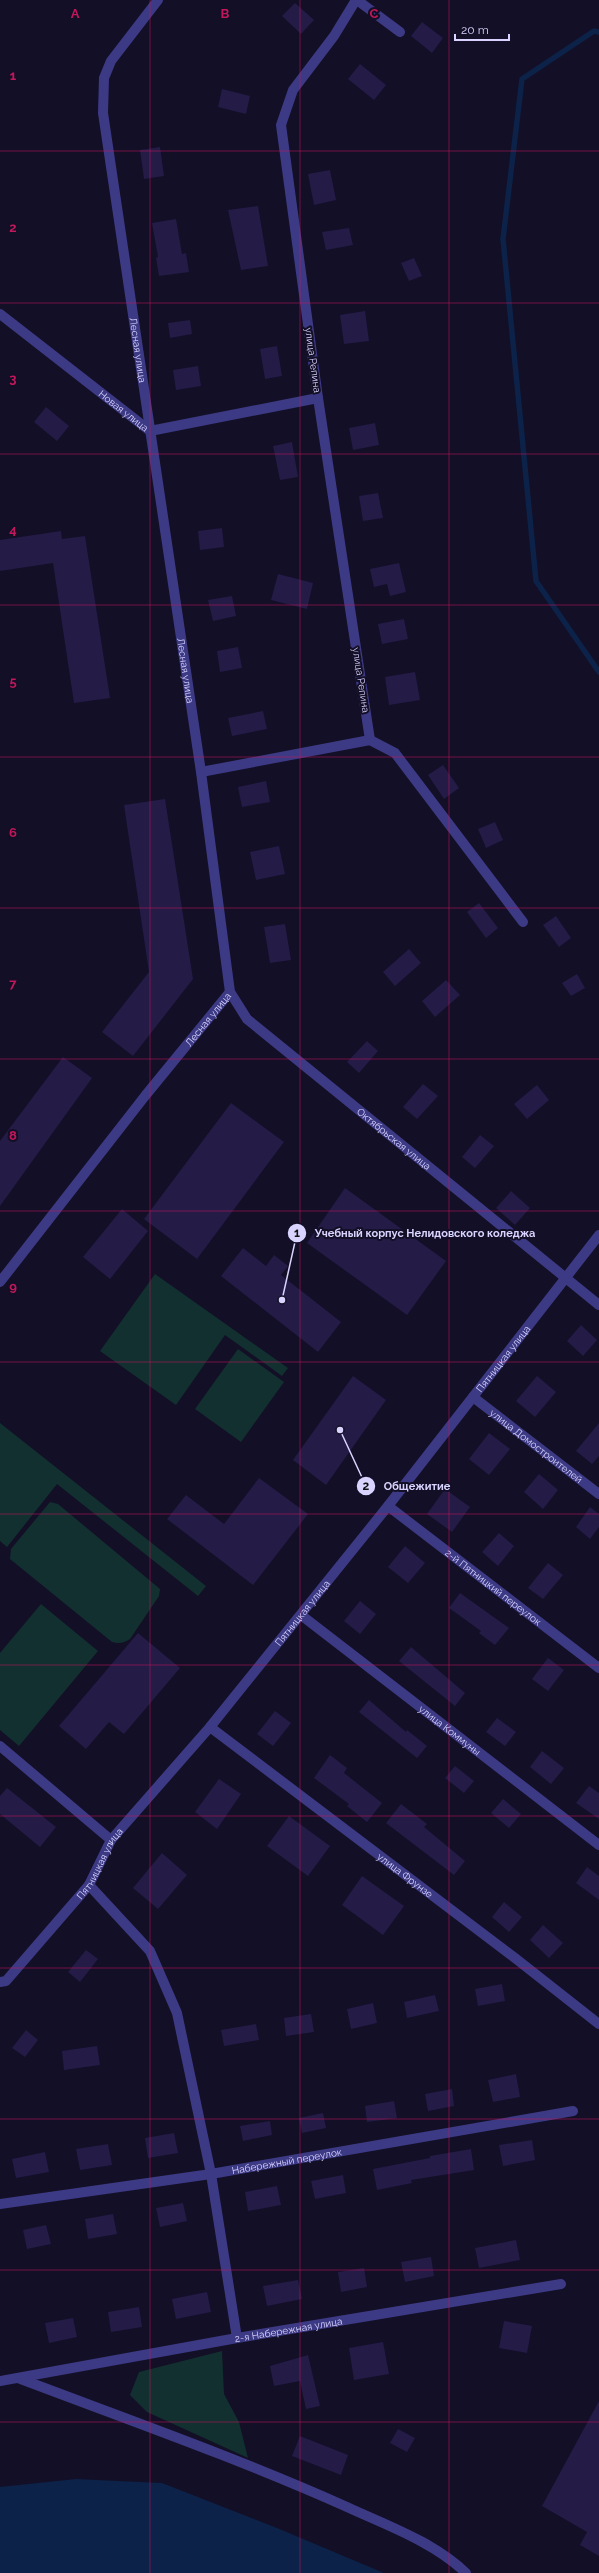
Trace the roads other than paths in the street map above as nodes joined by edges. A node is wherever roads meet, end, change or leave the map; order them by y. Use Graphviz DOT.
graph roads {
  1 [pos="158,0"];
  2 [pos="357,0"];
  3 [pos="400,32"];
  4 [pos="0,314"];
  5 [pos="318,398"];
  6 [pos="150,431"];
  7 [pos="370,740"];
  8 [pos="201,772"];
  9 [pos="523,922"];
  10 [pos="230,992"];
  11 [pos="599,1235"];
  12 [pos="566,1279"];
  13 [pos="0,1282"];
  14 [pos="599,1305"];
  15 [pos="473,1397"];
  16 [pos="599,1494"];
  17 [pos="388,1506"];
  18 [pos="301,1615"];
  19 [pos="599,1668"];
  20 [pos="210,1728"];
  21 [pos="0,1746"];
  22 [pos="111,1840"];
  23 [pos="599,1845"];
  24 [pos="89,1885"];
  25 [pos="0,1982"];
  26 [pos="599,2024"];
  27 [pos="573,2111"];
  28 [pos="211,2174"];
  29 [pos="0,2204"];
  30 [pos="560,2284"];
  31 [pos="237,2338"];
  32 [pos="18,2378"];
  33 [pos="0,2381"];
  34 [pos="466,2573"];
  1 -- 6 [label="street, Лесная улица"];
  2 -- 3 [label="street"];
  2 -- 5 [label="street, улица Репина"];
  4 -- 6 [label="street, Новая улица"];
  5 -- 6 [label="street, Новая улица"];
  5 -- 7 [label="street, улица Репина"];
  6 -- 8 [label="street, Лесная улица"];
  7 -- 8 [label="street"];
  7 -- 9 [label="street"];
  8 -- 10 [label="street, Лесная улица"];
  10 -- 12 [label="street, Октябрьская улица"];
  10 -- 13 [label="street, Лесная улица"];
  11 -- 12 [label="street, Пятницкая улица"];
  12 -- 14 [label="street, Октябрьская улица"];
  12 -- 15 [label="street, Пятницкая улица"];
  15 -- 16 [label="street, улица Домостроителей"];
  15 -- 17 [label="street, Пятницкая улица"];
  17 -- 18 [label="street, Пятницкая улица"];
  17 -- 19 [label="street, 2-й Пятницкий переулок"];
  18 -- 20 [label="street, Пятницкая улица"];
  18 -- 23 [label="street, улица Коммуны"];
  20 -- 22 [label="street, Пятницкая улица"];
  20 -- 26 [label="street, улица Фрунзе"];
  21 -- 22 [label="street"];
  22 -- 24 [label="street, Пятницкая улица"];
  24 -- 25 [label="street, Пятницкая улица"];
  24 -- 28 [label="street"];
  27 -- 28 [label="street, Набережный переулок"];
  28 -- 29 [label="street, Набережный переулок"];
  28 -- 31 [label="street"];
  30 -- 31 [label="street, 2-я Набережная улица"];
  31 -- 32 [label="street, 2-я Набережная улица"];
  32 -- 33 [label="street, 2-я Набережная улица"];
  32 -- 34 [label="street, 2-я Набережная улица"];
}
